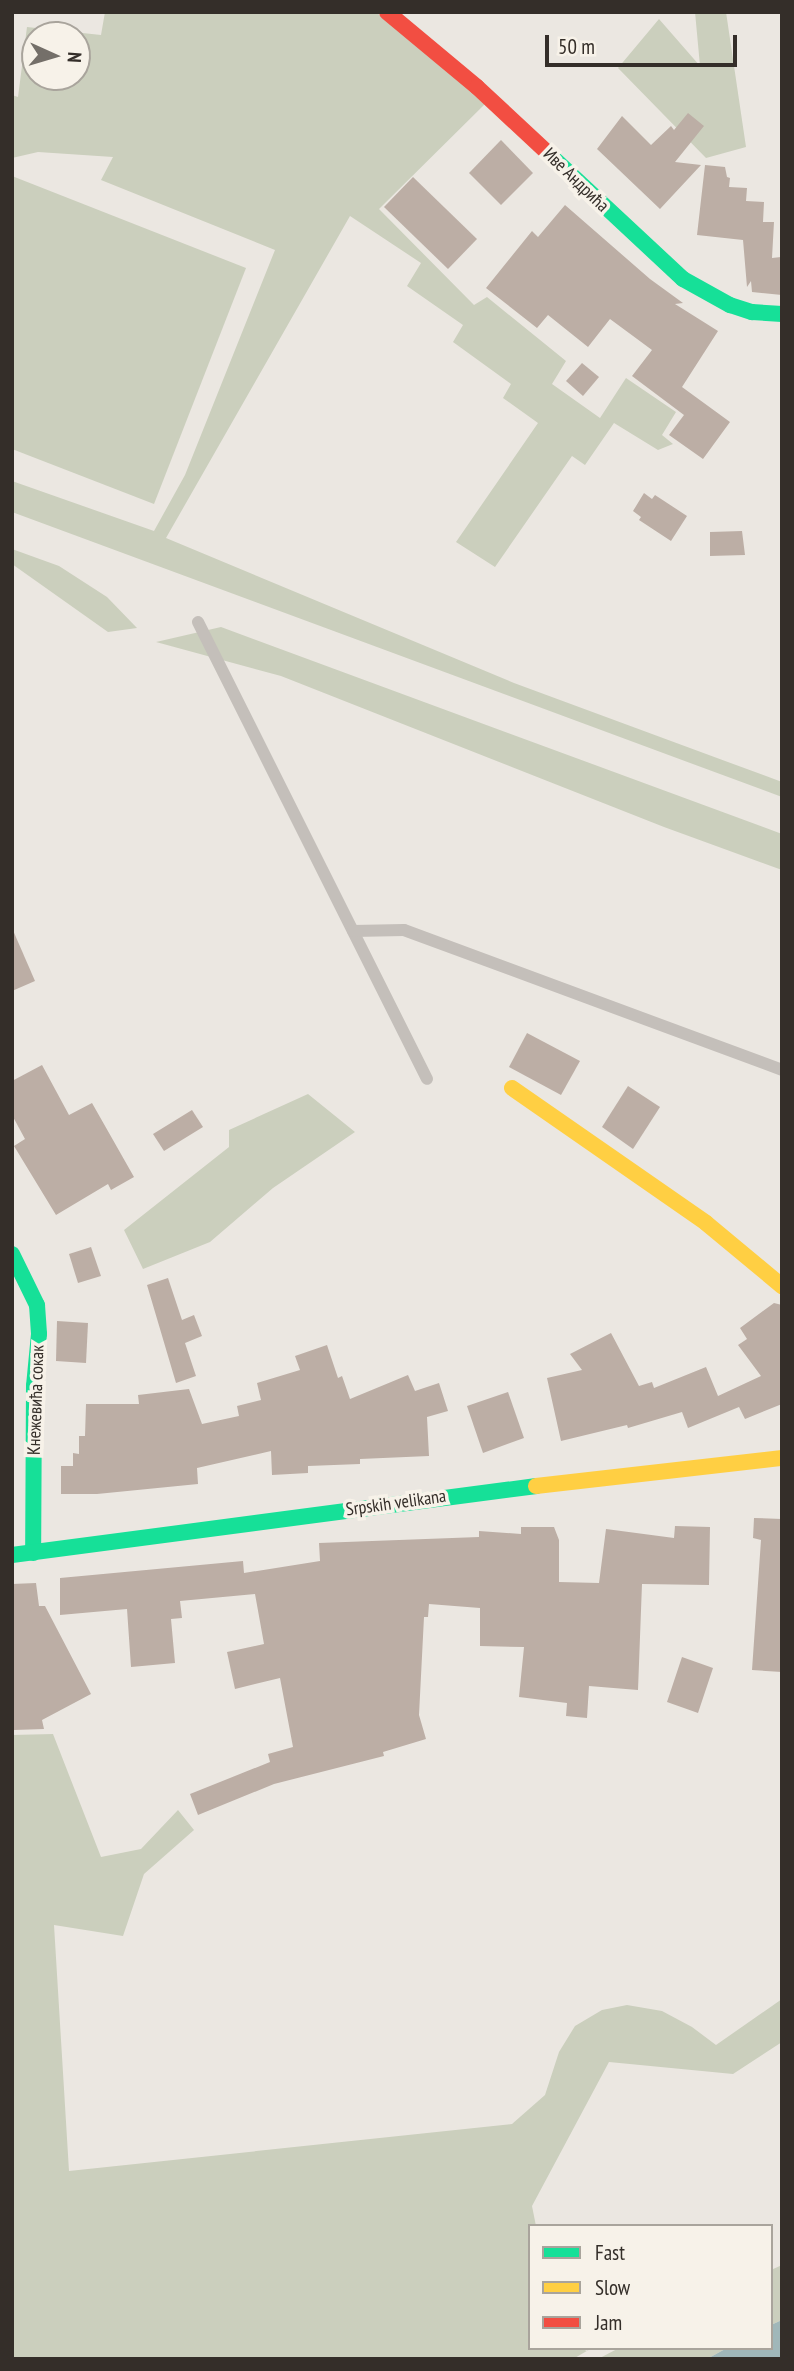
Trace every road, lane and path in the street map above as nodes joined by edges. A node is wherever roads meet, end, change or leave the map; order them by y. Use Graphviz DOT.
graph roads {
  1 [pos="387,12"];
  2 [pos="782,314"];
  3 [pos="198,622"];
  4 [pos="353,931"];
  5 [pos="782,1070"];
  6 [pos="427,1079"];
  7 [pos="512,1088"];
  8 [pos="12,1254"];
  9 [pos="782,1286"];
  10 [pos="782,1458"];
  11 [pos="33,1553"];
  12 [pos="12,1555"];
  1 -- 2 [label="street, Иве Андрића"];
  3 -- 4 [label="lane"];
  4 -- 5 [label="lane"];
  4 -- 6 [label="lane"];
  7 -- 9 [label="street"];
  8 -- 11 [label="street, Кнежевића сокак"];
  10 -- 11 [label="street, Srpskih velikana"];
  11 -- 12 [label="street, Srpskih velikana"];
}
